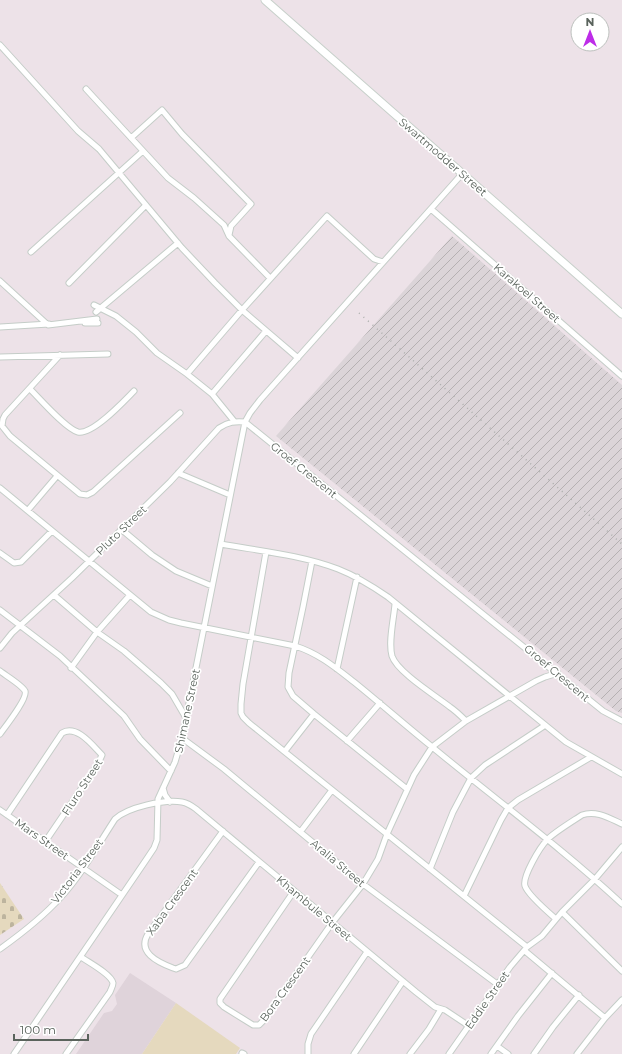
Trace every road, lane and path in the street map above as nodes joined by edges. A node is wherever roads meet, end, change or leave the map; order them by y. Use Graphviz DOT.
graph roads {
  1 [pos="265,0"];
  2 [pos="0,45"];
  3 [pos="86,89"];
  4 [pos="131,138"];
  5 [pos="143,151"];
  6 [pos="118,173"];
  7 [pos="462,174"];
  8 [pos="146,205"];
  9 [pos="431,209"];
  10 [pos="229,236"];
  11 [pos="178,243"];
  12 [pos="31,252"];
  13 [pos="383,262"];
  14 [pos="270,278"];
  15 [pos="0,281"];
  16 [pos="69,283"];
  17 [pos="94,305"];
  18 [pos="242,310"];
  19 [pos="96,312"];
  20 [pos="622,314"];
  21 [pos="50,324"];
  22 [pos="0,327"];
  23 [pos="266,331"];
  24 [pos="108,354"];
  25 [pos="60,355"];
  26 [pos="0,357"];
  27 [pos="298,358"];
  28 [pos="187,374"];
  29 [pos="622,376"];
  30 [pos="30,389"];
  31 [pos="134,391"];
  32 [pos="212,394"];
  33 [pos="180,413"];
  34 [pos="234,421"];
  35 [pos="245,422"];
  36 [pos="178,473"];
  37 [pos="57,476"];
  38 [pos="1,491"];
  39 [pos="230,495"];
  40 [pos="28,510"];
  41 [pos="121,529"];
  42 [pos="52,531"];
  43 [pos="221,544"];
  44 [pos="266,552"];
  45 [pos="0,553"];
  46 [pos="89,561"];
  47 [pos="312,561"];
  48 [pos="357,577"];
  49 [pos="212,586"];
  50 [pos="54,595"];
  51 [pos="130,595"];
  52 [pos="395,604"];
  53 [pos="0,610"];
  54 [pos="20,626"];
  55 [pos="204,628"];
  56 [pos="97,632"];
  57 [pos="251,638"];
  58 [pos="295,646"];
  59 [pos="0,648"];
  60 [pos="71,668"];
  61 [pos="337,668"];
  62 [pos="0,671"];
  63 [pos="558,673"];
  64 [pos="509,697"];
  65 [pos="380,703"];
  66 [pos="314,714"];
  67 [pos="186,718"];
  68 [pos="466,721"];
  69 [pos="622,721"];
  70 [pos="544,726"];
  71 [pos="0,734"];
  72 [pos="182,738"];
  73 [pos="347,741"];
  74 [pos="432,747"];
  75 [pos="286,752"];
  76 [pos="591,757"];
  77 [pos="171,771"];
  78 [pos="622,774"];
  79 [pos="470,778"];
  80 [pos="163,788"];
  81 [pos="407,789"];
  82 [pos="332,790"];
  83 [pos="170,802"];
  84 [pos="157,804"];
  85 [pos="508,808"];
  86 [pos="0,810"];
  87 [pos="7,815"];
  88 [pos="622,824"];
  89 [pos="300,831"];
  90 [pos="223,832"];
  91 [pos="387,834"];
  92 [pos="547,839"];
  93 [pos="46,842"];
  94 [pos="622,847"];
  95 [pos="258,862"];
  96 [pos="83,867"];
  97 [pos="430,869"];
  98 [pos="595,879"];
  99 [pos="364,884"];
  100 [pos="294,891"];
  101 [pos="122,895"];
  102 [pos="464,896"];
  103 [pos="622,904"];
  104 [pos="562,912"];
  105 [pos="556,919"];
  106 [pos="332,923"];
  107 [pos="0,949"];
  108 [pos="526,949"];
  109 [pos="367,952"];
  110 [pos="81,957"];
  111 [pos="622,971"];
  112 [pos="552,973"];
  113 [pos="403,981"];
  114 [pos="497,984"];
  115 [pos="579,995"];
  116 [pos="622,1000"];
  117 [pos="441,1009"];
  118 [pos="605,1018"];
  119 [pos="469,1026"];
  120 [pos="497,1046"];
  121 [pos="14,1054"];
  122 [pos="66,1054"];
  123 [pos="308,1054"];
  124 [pos="354,1054"];
  125 [pos="410,1054"];
  126 [pos="449,1054"];
  127 [pos="491,1054"];
  128 [pos="508,1054"];
  129 [pos="534,1054"];
  130 [pos="577,1054"];
  1 -- 7 [label="main road, Swartmodder Street"];
  2 -- 6 [label="street"];
  3 -- 4 [label="street"];
  4 -- 5 [label="street"];
  4 -- 10 [label="street"];
  5 -- 6 [label="street"];
  5 -- 10 [label="street"];
  6 -- 8 [label="street"];
  6 -- 12 [label="street"];
  7 -- 9 [label="street"];
  7 -- 20 [label="main road, Swartmodder Street"];
  8 -- 11 [label="street"];
  8 -- 16 [label="street"];
  9 -- 13 [label="street"];
  9 -- 29 [label="street, Karakoel Street"];
  10 -- 14 [label="street"];
  11 -- 18 [label="street"];
  11 -- 19 [label="street"];
  13 -- 14 [label="street"];
  13 -- 27 [label="street"];
  14 -- 18 [label="street"];
  15 -- 21 [label="street"];
  15 -- 21 [label="street"];
  17 -- 28 [label="street"];
  18 -- 23 [label="street"];
  18 -- 28 [label="street"];
  21 -- 22 [label="street"];
  23 -- 27 [label="street"];
  23 -- 32 [label="street"];
  24 -- 25 [label="street"];
  25 -- 26 [label="street"];
  25 -- 30 [label="street"];
  27 -- 35 [label="street"];
  28 -- 32 [label="street"];
  30 -- 31 [label="street"];
  30 -- 37 [label="street"];
  32 -- 34 [label="street"];
  33 -- 37 [label="street"];
  34 -- 35 [label="street"];
  34 -- 36 [label="street, Pluto Street"];
  35 -- 39 [label="street, Shimane Street"];
  35 -- 63 [label="street, Groef Crescent"];
  36 -- 39 [label="street"];
  36 -- 41 [label="street, Pluto Street"];
  37 -- 40 [label="street"];
  38 -- 40 [label="street"];
  39 -- 43 [label="street, Shimane Street"];
  40 -- 42 [label="street"];
  41 -- 46 [label="street, Pluto Street"];
  41 -- 49 [label="street"];
  42 -- 45 [label="street"];
  42 -- 46 [label="street"];
  43 -- 44 [label="street"];
  43 -- 49 [label="street, Shimane Street"];
  44 -- 47 [label="street"];
  44 -- 57 [label="street"];
  46 -- 50 [label="street, Pluto Street"];
  46 -- 51 [label="street"];
  47 -- 48 [label="street"];
  47 -- 58 [label="street"];
  48 -- 52 [label="street"];
  48 -- 61 [label="street"];
  49 -- 55 [label="street, Shimane Street"];
  50 -- 54 [label="street, Pluto Street"];
  50 -- 56 [label="street"];
  51 -- 55 [label="street"];
  51 -- 56 [label="street"];
  52 -- 64 [label="street"];
  52 -- 68 [label="street"];
  53 -- 54 [label="street"];
  54 -- 59 [label="street, Pluto Street"];
  54 -- 60 [label="street"];
  55 -- 57 [label="street"];
  55 -- 67 [label="street, Shimane Street"];
  56 -- 60 [label="street"];
  56 -- 67 [label="street"];
  57 -- 58 [label="street"];
  57 -- 75 [label="street"];
  58 -- 61 [label="street"];
  58 -- 66 [label="street"];
  60 -- 77 [label="street"];
  61 -- 65 [label="street"];
  62 -- 71 [label="street"];
  63 -- 64 [label="street"];
  63 -- 69 [label="street, Groef Crescent"];
  64 -- 68 [label="street"];
  64 -- 70 [label="street"];
  65 -- 73 [label="street"];
  65 -- 74 [label="street"];
  66 -- 73 [label="street"];
  66 -- 75 [label="street"];
  67 -- 72 [label="street, Shimane Street"];
  68 -- 74 [label="street"];
  70 -- 76 [label="street"];
  70 -- 79 [label="street"];
  72 -- 77 [label="street, Shimane Street"];
  72 -- 89 [label="street, Aralia Street"];
  73 -- 81 [label="street"];
  74 -- 79 [label="street"];
  74 -- 81 [label="street"];
  75 -- 82 [label="street"];
  76 -- 78 [label="street"];
  76 -- 85 [label="street"];
  77 -- 80 [label="street, Shimane Street"];
  79 -- 85 [label="street"];
  79 -- 97 [label="street"];
  80 -- 83 [label="street"];
  80 -- 84 [label="street, Shimane Street"];
  81 -- 91 [label="street"];
  82 -- 89 [label="street"];
  82 -- 91 [label="street"];
  83 -- 84 [label="street, Khambule Street"];
  83 -- 90 [label="street, Khambule Street"];
  84 -- 96 [label="street, Victoria Street"];
  84 -- 101 [label="street, Shimane Street"];
  85 -- 92 [label="street"];
  85 -- 102 [label="street"];
  86 -- 87 [label="street, Mars Street"];
  87 -- 93 [label="street, Mars Street"];
  87 -- 93 [label="street, Fluro Street"];
  88 -- 92 [label="street"];
  89 -- 99 [label="street, Aralia Street"];
  90 -- 95 [label="street, Khambule Street"];
  90 -- 95 [label="street, Xaba Crescent"];
  91 -- 97 [label="street"];
  91 -- 99 [label="street"];
  92 -- 98 [label="street"];
  92 -- 105 [label="street"];
  93 -- 96 [label="street, Mars Street"];
  94 -- 98 [label="street, Eddie Street"];
  95 -- 100 [label="street, Khambule Street"];
  96 -- 101 [label="street, Mars Street"];
  96 -- 107 [label="street, Victoria Street"];
  97 -- 102 [label="street"];
  98 -- 103 [label="street"];
  98 -- 104 [label="street, Eddie Street"];
  99 -- 106 [label="street"];
  99 -- 114 [label="street, Aralia Street"];
  100 -- 106 [label="street, Khambule Street"];
  100 -- 106 [label="street, Bora Crescent"];
  101 -- 110 [label="street, Shimane Street"];
  102 -- 108 [label="street"];
  104 -- 105 [label="street, Eddie Street"];
  104 -- 111 [label="street"];
  105 -- 108 [label="street, Eddie Street"];
  106 -- 109 [label="street, Khambule Street"];
  108 -- 112 [label="street"];
  108 -- 114 [label="street, Eddie Street"];
  109 -- 113 [label="street, Khambule Street"];
  109 -- 123 [label="street"];
  110 -- 121 [label="street, Shimane Street"];
  110 -- 122 [label="street"];
  112 -- 115 [label="street"];
  112 -- 120 [label="street"];
  113 -- 117 [label="street, Khambule Street"];
  113 -- 124 [label="street"];
  114 -- 119 [label="street, Eddie Street"];
  115 -- 118 [label="street"];
  115 -- 129 [label="street"];
  116 -- 118 [label="street"];
  117 -- 119 [label="street, Khambule Street"];
  117 -- 125 [label="street"];
  118 -- 130 [label="street"];
  119 -- 126 [label="street, Eddie Street"];
  120 -- 127 [label="street"];
  120 -- 128 [label="street"];
}
